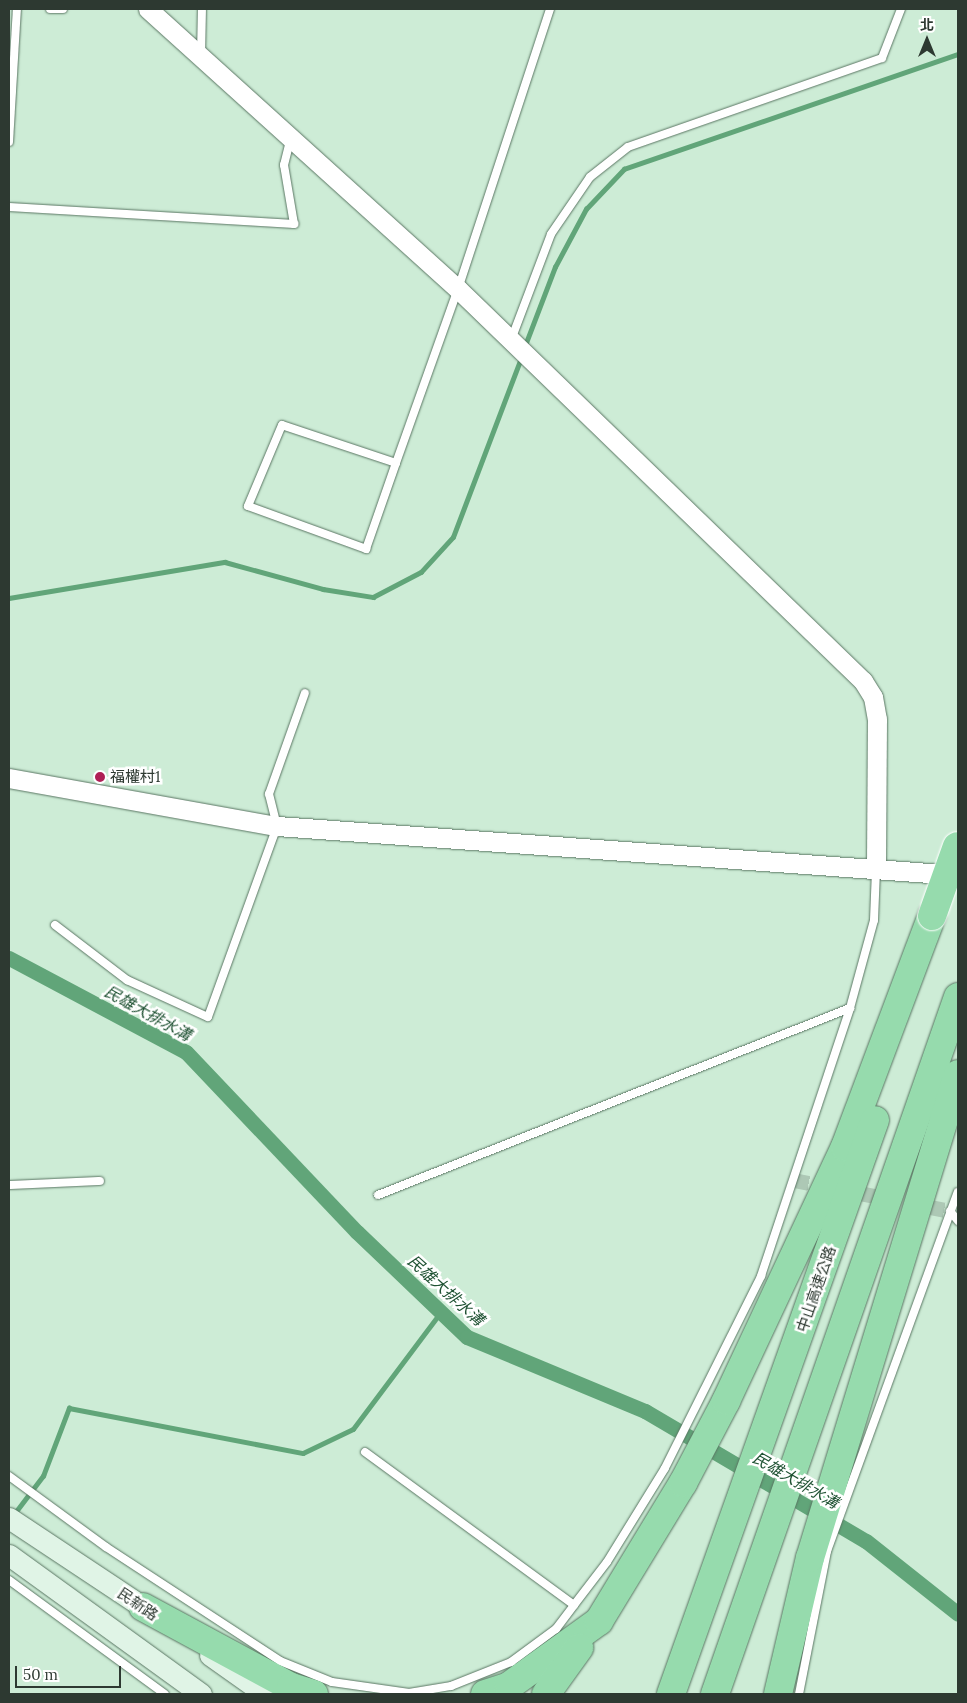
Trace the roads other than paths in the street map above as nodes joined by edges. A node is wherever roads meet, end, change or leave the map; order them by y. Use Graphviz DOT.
graph roads {
  1 [pos="17,9"];
  2 [pos="50,9"];
  3 [pos="63,9"];
  4 [pos="148,9"];
  5 [pos="202,9"];
  6 [pos="550,9"];
  7 [pos="901,9"];
  8 [pos="201,59"];
  9 [pos="290,141"];
  10 [pos="9,142"];
  11 [pos="9,207"];
  12 [pos="458,289"];
  13 [pos="518,350"];
  14 [pos="396,463"];
  15 [pos="305,693"];
  16 [pos="9,778"];
  17 [pos="277,826"];
  18 [pos="958,844"];
  19 [pos="876,869"];
  20 [pos="958,875"];
  21 [pos="958,882"];
  22 [pos="939,917"];
  23 [pos="55,925"];
  24 [pos="958,997"];
  25 [pos="850,1008"];
  26 [pos="958,1074"];
  27 [pos="100,1181"];
  28 [pos="9,1185"];
  29 [pos="958,1192"];
  30 [pos="378,1195"];
  31 [pos="950,1211"];
  32 [pos="958,1222"];
  33 [pos="716,1398"];
  34 [pos="365,1452"];
  35 [pos="674,1475"];
  36 [pos="9,1476"];
  37 [pos="842,1484"];
  38 [pos="9,1518"];
  39 [pos="9,1555"];
  40 [pos="819,1555"];
  41 [pos="9,1580"];
  42 [pos="574,1605"];
  43 [pos="143,1607"];
  44 [pos="599,1620"];
  45 [pos="166,1694"];
  46 [pos="201,1694"];
  47 [pos="265,1694"];
  48 [pos="314,1694"];
  49 [pos="485,1694"];
  50 [pos="546,1694"];
  51 [pos="671,1694"];
  52 [pos="716,1694"];
  53 [pos="778,1694"];
  54 [pos="799,1694"];
  1 -- 10 [label="lane"];
  2 -- 3 [label="lane"];
  4 -- 8 [label="street"];
  5 -- 8 [label="lane"];
  6 -- 12 [label="lane"];
  7 -- 13 [label="lane"];
  8 -- 9 [label="street"];
  9 -- 11 [label="lane"];
  9 -- 12 [label="street"];
  12 -- 13 [label="street"];
  12 -- 14 [label="lane"];
  13 -- 19 [label="street"];
  14 -- 14 [label="lane"];
  15 -- 17 [label="lane"];
  16 -- 17 [label="street"];
  17 -- 19 [label="street"];
  17 -- 23 [label="lane"];
  18 -- 22 [label="highway, bridge"];
  19 -- 20 [label="street"];
  19 -- 25 [label="lane"];
  21 -- 22 [label="highway, 中山高速公路"];
  22 -- 33 [label="highway"];
  22 -- 51 [label="highway, 中山高速公路"];
  24 -- 52 [label="highway"];
  25 -- 30 [label="lane"];
  25 -- 33 [label="lane"];
  26 -- 37 [label="highway"];
  27 -- 28 [label="lane"];
  29 -- 31 [label="lane"];
  31 -- 32 [label="lane"];
  31 -- 37 [label="lane"];
  33 -- 35 [label="highway"];
  34 -- 42 [label="lane"];
  35 -- 42 [label="lane"];
  35 -- 44 [label="highway"];
  36 -- 42 [label="lane"];
  37 -- 40 [label="highway"];
  38 -- 43 [label="main road, 民新路"];
  39 -- 46 [label="main road"];
  40 -- 53 [label="highway"];
  40 -- 54 [label="lane"];
  41 -- 45 [label="lane"];
  43 -- 47 [label="main road, 民新路"];
  43 -- 48 [label="highway"];
  44 -- 49 [label="highway"];
  44 -- 50 [label="highway"];
}
